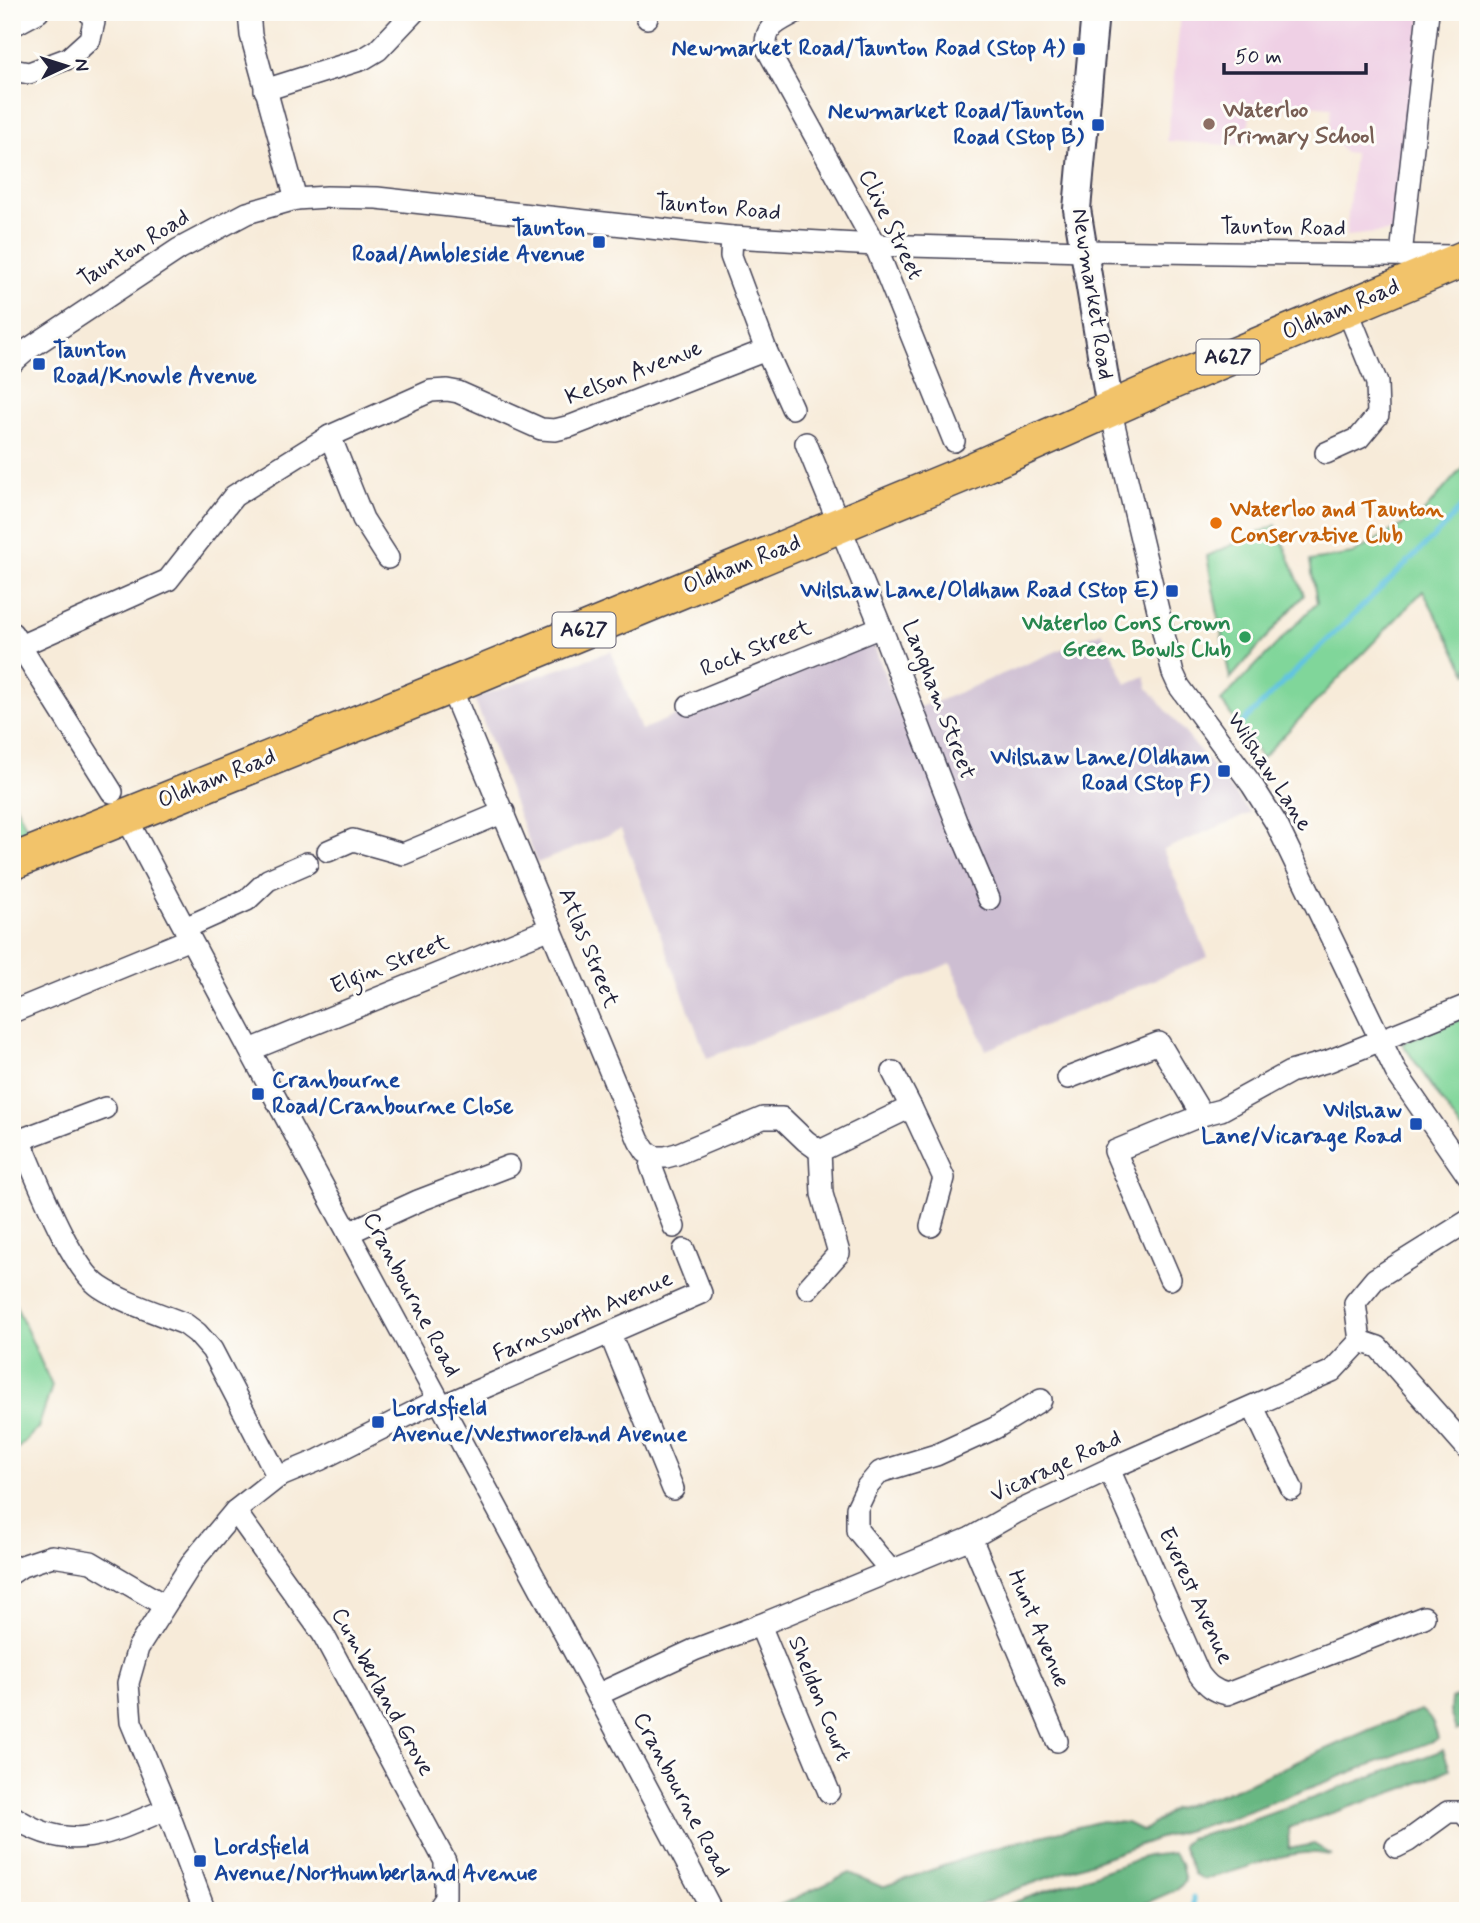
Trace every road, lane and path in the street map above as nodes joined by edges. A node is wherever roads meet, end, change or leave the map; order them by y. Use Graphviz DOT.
graph roads {
  1 [pos="38,12"];
  2 [pos="90,12"];
  3 [pos="248,12"];
  4 [pos="414,12"];
  5 [pos="796,12"];
  6 [pos="1096,12"];
  7 [pos="1428,12"];
  8 [pos="12,26"];
  9 [pos="12,70"];
  10 [pos="265,90"];
  11 [pos="296,199"];
  12 [pos="732,237"];
  13 [pos="876,245"];
  14 [pos="1084,251"];
  15 [pos="1401,255"];
  16 [pos="1468,257"];
  17 [pos="1346,307"];
  18 [pos="766,350"];
  19 [pos="12,363"];
  20 [pos="792,408"];
  21 [pos="1110,408"];
  22 [pos="330,436"];
  23 [pos="954,442"];
  24 [pos="806,443"];
  25 [pos="1326,453"];
  26 [pos="840,524"];
  27 [pos="388,558"];
  28 [pos="881,627"];
  29 [pos="16,639"];
  30 [pos="450,686"];
  31 [pos="689,705"];
  32 [pos="119,804"];
  33 [pos="503,812"];
  34 [pos="328,851"];
  35 [pos="12,862"];
  36 [pos="307,863"];
  37 [pos="989,899"];
  38 [pos="551,928"];
  39 [pos="188,934"];
  40 [pos="1468,1005"];
  41 [pos="12,1012"];
  42 [pos="1381,1040"];
  43 [pos="250,1050"];
  44 [pos="893,1072"];
  45 [pos="1068,1078"];
  46 [pos="911,1107"];
  47 [pos="104,1108"];
  48 [pos="1202,1115"];
  49 [pos="16,1142"];
  50 [pos="820,1151"];
  51 [pos="655,1157"];
  52 [pos="509,1166"];
  53 [pos="1468,1176"];
  54 [pos="1468,1221"];
  55 [pos="932,1226"];
  56 [pos="674,1227"];
  57 [pos="348,1233"];
  58 [pos="684,1250"];
  59 [pos="1170,1279"];
  60 [pos="808,1288"];
  61 [pos="610,1334"];
  62 [pos="1360,1341"];
  63 [pos="1041,1400"];
  64 [pos="440,1403"];
  65 [pos="1253,1407"];
  66 [pos="1468,1450"];
  67 [pos="1109,1469"];
  68 [pos="278,1477"];
  69 [pos="673,1489"];
  70 [pos="1292,1489"];
  71 [pos="235,1511"];
  72 [pos="971,1538"];
  73 [pos="890,1570"];
  74 [pos="12,1573"];
  75 [pos="164,1605"];
  76 [pos="1423,1617"];
  77 [pos="760,1625"];
  78 [pos="599,1695"];
  79 [pos="1057,1741"];
  80 [pos="829,1792"];
  81 [pos="167,1809"];
  82 [pos="12,1816"];
  83 [pos="1468,1818"];
  84 [pos="1396,1847"];
  85 [pos="205,1911"];
  86 [pos="436,1911"];
  87 [pos="712,1911"];
  1 -- 8 [label="street"];
  2 -- 9 [label="street"];
  3 -- 10 [label="street"];
  4 -- 10 [label="street"];
  5 -- 13 [label="street, Clive Street"];
  6 -- 14 [label="street, Newmarket Road"];
  7 -- 15 [label="street"];
  10 -- 11 [label="street"];
  11 -- 12 [label="street, Taunton Road"];
  11 -- 19 [label="street, Taunton Road"];
  12 -- 13 [label="street, Taunton Road"];
  12 -- 18 [label="street"];
  13 -- 14 [label="street, Taunton Road"];
  13 -- 23 [label="street, Clive Street"];
  14 -- 15 [label="street, Taunton Road"];
  14 -- 21 [label="street, Newmarket Road"];
  15 -- 16 [label="street, Taunton Road"];
  16 -- 17 [label="highway, Oldham Road / A627"];
  17 -- 21 [label="highway, Oldham Road / A627"];
  17 -- 25 [label="street"];
  18 -- 20 [label="street"];
  18 -- 22 [label="street, Kelson Avenue"];
  21 -- 26 [label="highway, Oldham Road / A627"];
  21 -- 42 [label="street, Wilshaw Lane"];
  22 -- 27 [label="street"];
  22 -- 29 [label="street, Kelson Avenue"];
  24 -- 26 [label="street, Langham Street"];
  26 -- 28 [label="street, Langham Street"];
  26 -- 30 [label="highway, Oldham Road / A627"];
  28 -- 31 [label="street, Rock Street"];
  28 -- 37 [label="street, Langham Street"];
  29 -- 32 [label="street, Cranbourne Road"];
  30 -- 32 [label="highway, Oldham Road / A627"];
  30 -- 33 [label="street, Atlas Street"];
  32 -- 35 [label="highway, Oldham Road / A627"];
  32 -- 39 [label="street, Cranbourne Road"];
  33 -- 34 [label="street"];
  33 -- 38 [label="street, Atlas Street"];
  36 -- 39 [label="street"];
  38 -- 43 [label="street, Elgin Street"];
  38 -- 51 [label="street, Atlas Street"];
  39 -- 41 [label="street"];
  39 -- 43 [label="street, Cranbourne Road"];
  40 -- 42 [label="street"];
  42 -- 48 [label="street"];
  42 -- 53 [label="street, Wilshaw Lane"];
  43 -- 57 [label="street, Cranbourne Road"];
  44 -- 46 [label="street"];
  45 -- 48 [label="street"];
  46 -- 50 [label="street"];
  46 -- 55 [label="street"];
  47 -- 49 [label="street"];
  48 -- 59 [label="street"];
  49 -- 68 [label="street"];
  50 -- 51 [label="street"];
  50 -- 60 [label="street"];
  51 -- 56 [label="street, Atlas Street"];
  52 -- 57 [label="street"];
  54 -- 62 [label="street"];
  57 -- 64 [label="street, Cranbourne Road"];
  58 -- 61 [label="street, Farnsworth Avenue"];
  61 -- 64 [label="street, Farnsworth Avenue"];
  61 -- 69 [label="street"];
  62 -- 65 [label="street, Vicarage Road"];
  62 -- 66 [label="street"];
  63 -- 73 [label="street"];
  64 -- 68 [label="street, Farnsworth Avenue"];
  64 -- 78 [label="street, Cranbourne Road"];
  65 -- 67 [label="street, Vicarage Road"];
  65 -- 70 [label="street"];
  67 -- 72 [label="street, Vicarage Road"];
  67 -- 76 [label="street, Everest Avenue"];
  68 -- 71 [label="street, Farnsworth Avenue"];
  71 -- 75 [label="street, Farnsworth Avenue"];
  71 -- 86 [label="street, Cumberland Grove"];
  72 -- 73 [label="street, Vicarage Road"];
  72 -- 79 [label="street, Hunt Avenue"];
  73 -- 77 [label="street, Vicarage Road"];
  74 -- 75 [label="street"];
  75 -- 81 [label="street, Farnsworth Avenue"];
  77 -- 78 [label="street, Vicarage Road"];
  77 -- 80 [label="street, Sheldon Court"];
  78 -- 87 [label="street, Cranbourne Road"];
  81 -- 82 [label="street"];
  81 -- 85 [label="street, Farnsworth Avenue"];
  83 -- 84 [label="street"];
}
